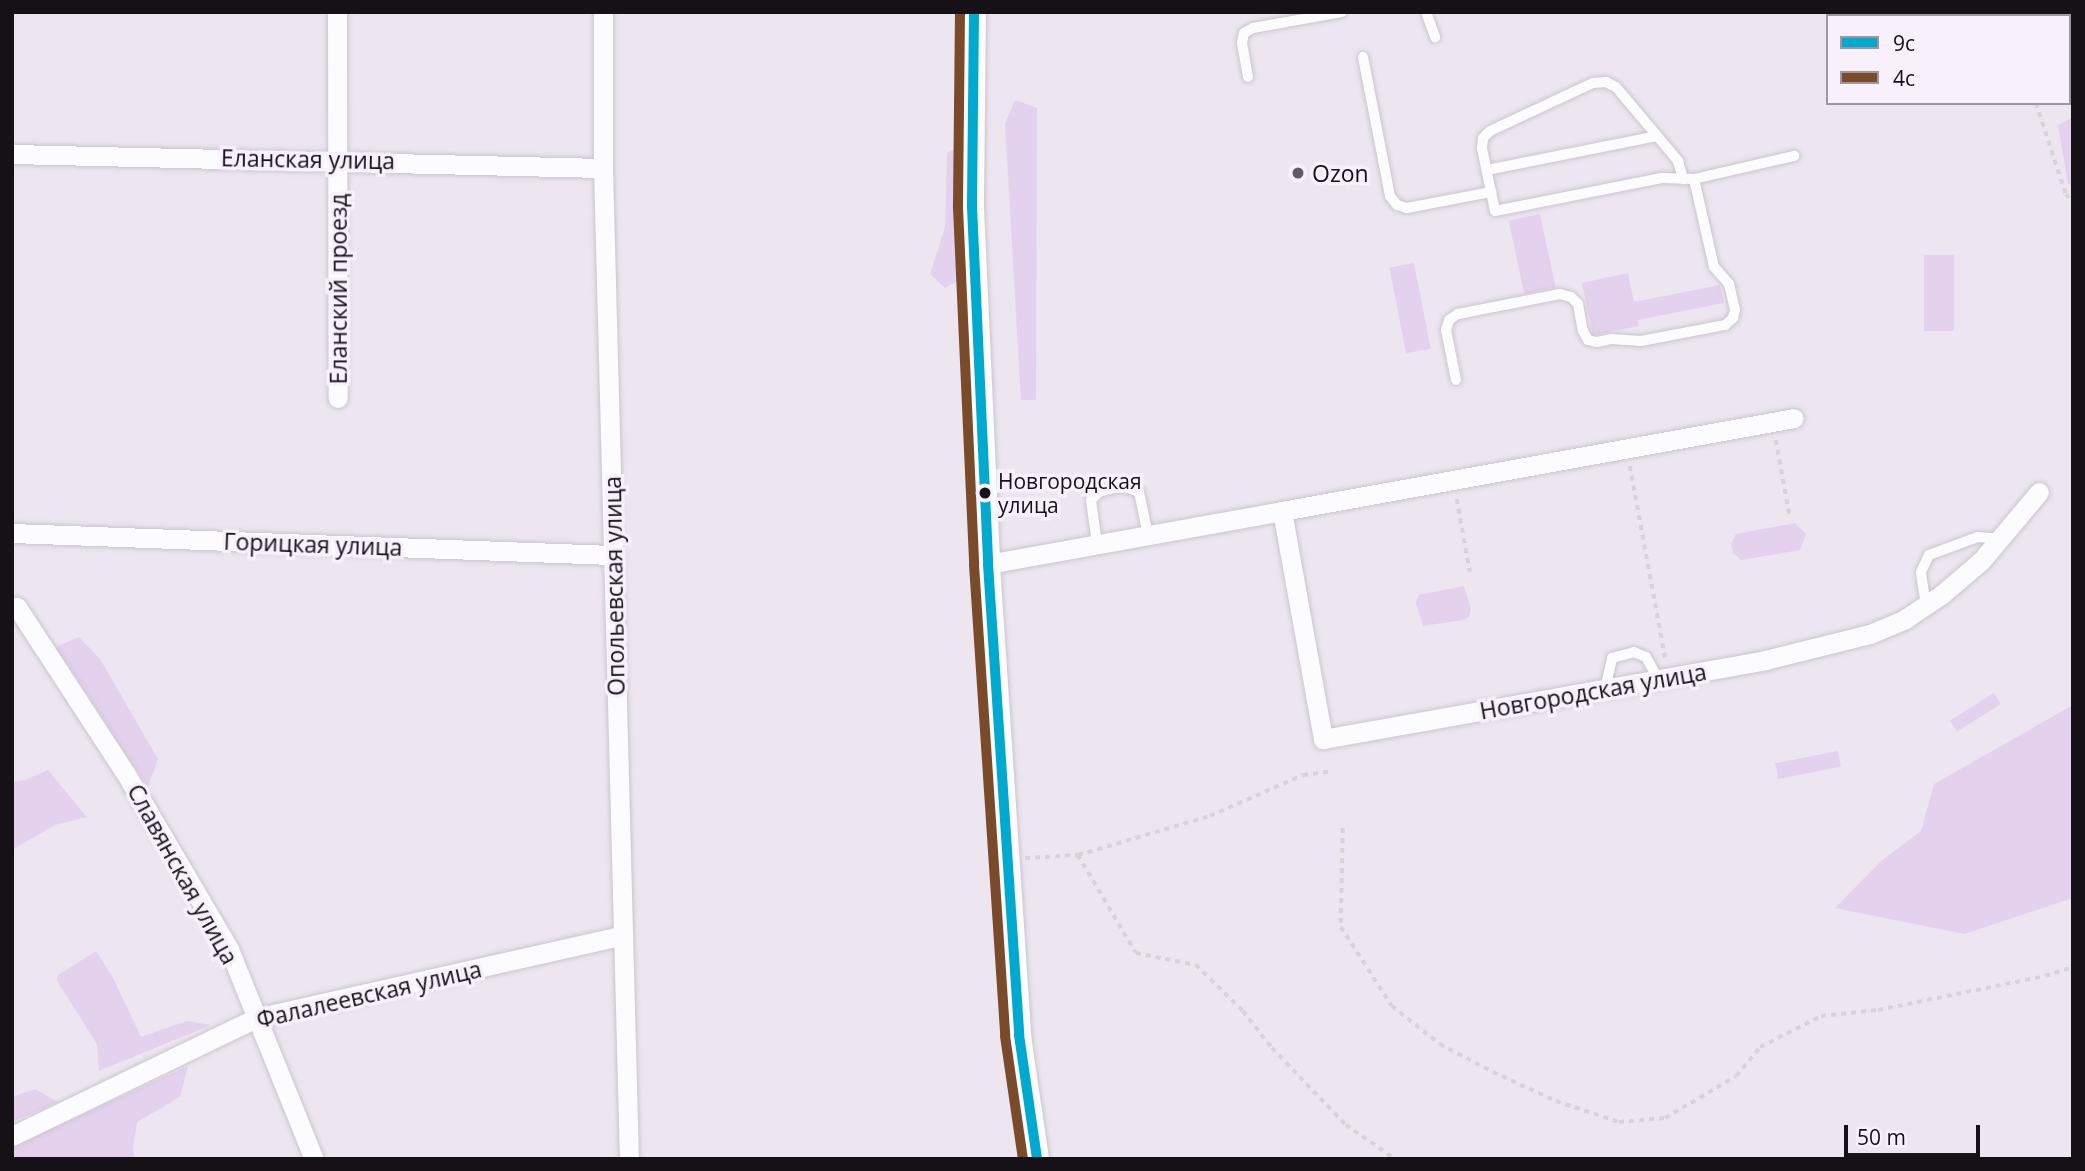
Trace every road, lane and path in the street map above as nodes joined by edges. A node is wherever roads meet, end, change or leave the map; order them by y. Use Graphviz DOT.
graph roads {
  1 [pos="337,12"];
  2 [pos="604,12"];
  3 [pos="974,12"];
  4 [pos="1342,12"];
  5 [pos="1426,12"];
  6 [pos="1435,37"];
  7 [pos="1363,57"];
  8 [pos="1248,78"];
  9 [pos="2037,105"];
  10 [pos="1657,136"];
  11 [pos="12,154"];
  12 [pos="1794,156"];
  13 [pos="338,159"];
  14 [pos="604,168"];
  15 [pos="1487,170"];
  16 [pos="1688,179"];
  17 [pos="1491,192"];
  18 [pos="2073,203"];
  19 [pos="1456,380"];
  20 [pos="338,398"];
  21 [pos="1794,418"];
  22 [pos="1773,422"];
  23 [pos="1627,449"];
  24 [pos="1454,480"];
  25 [pos="2039,492"];
  26 [pos="1282,511"];
  27 [pos="1790,517"];
  28 [pos="12,533"];
  29 [pos="1148,535"];
  30 [pos="1999,540"];
  31 [pos="1097,544"];
  32 [pos="613,555"];
  33 [pos="988,564"];
  34 [pos="1470,572"];
  35 [pos="1926,605"];
  36 [pos="15,608"];
  37 [pos="1663,678"];
  38 [pos="1605,689"];
  39 [pos="1329,772"];
  40 [pos="1343,828"];
  41 [pos="1078,855"];
  42 [pos="1005,859"];
  43 [pos="623,936"];
  44 [pos="2073,967"];
  45 [pos="256,1018"];
  46 [pos="12,1136"];
  47 [pos="314,1159"];
  48 [pos="629,1159"];
  49 [pos="1037,1159"];
  50 [pos="1395,1159"];
  1 -- 13 [label="street, Еланский проезд"];
  2 -- 14 [label="street, Опольевская улица"];
  3 -- 33 [label="street"];
  4 -- 8 [label="lane"];
  5 -- 6 [label="lane"];
  7 -- 17 [label="lane"];
  9 -- 18 [label="path"];
  10 -- 15 [label="lane"];
  10 -- 15 [label="lane"];
  10 -- 16 [label="lane"];
  11 -- 13 [label="street, Еланская улица"];
  12 -- 16 [label="lane"];
  13 -- 14 [label="street, Еланская улица"];
  13 -- 20 [label="street, Еланский проезд"];
  14 -- 32 [label="street, Опольевская улица"];
  15 -- 17 [label="lane"];
  16 -- 17 [label="lane"];
  16 -- 19 [label="lane"];
  21 -- 22 [label="street"];
  22 -- 23 [label="street"];
  22 -- 27 [label="path"];
  23 -- 24 [label="street"];
  23 -- 37 [label="path"];
  24 -- 26 [label="street"];
  24 -- 34 [label="path"];
  25 -- 30 [label="street, Новгородская улица"];
  26 -- 29 [label="street"];
  26 -- 38 [label="street, Новгородская улица"];
  28 -- 32 [label="street, Горицкая улица"];
  29 -- 31 [label="street"];
  29 -- 31 [label="lane"];
  30 -- 35 [label="street, Новгородская улица"];
  30 -- 35 [label="lane"];
  31 -- 33 [label="street"];
  32 -- 43 [label="street, Опольевская улица"];
  33 -- 42 [label="street"];
  35 -- 37 [label="street, Новгородская улица"];
  36 -- 45 [label="street, Славянская улица"];
  37 -- 38 [label="street, Новгородская улица"];
  37 -- 38 [label="lane"];
  39 -- 41 [label="path"];
  40 -- 44 [label="path"];
  41 -- 42 [label="path"];
  41 -- 50 [label="path"];
  42 -- 49 [label="street"];
  43 -- 45 [label="street, Фалалеевская улица"];
  43 -- 48 [label="street, Опольевская улица"];
  45 -- 46 [label="street, Фалалеевская улица"];
  45 -- 47 [label="street, Славянская улица"];
}
